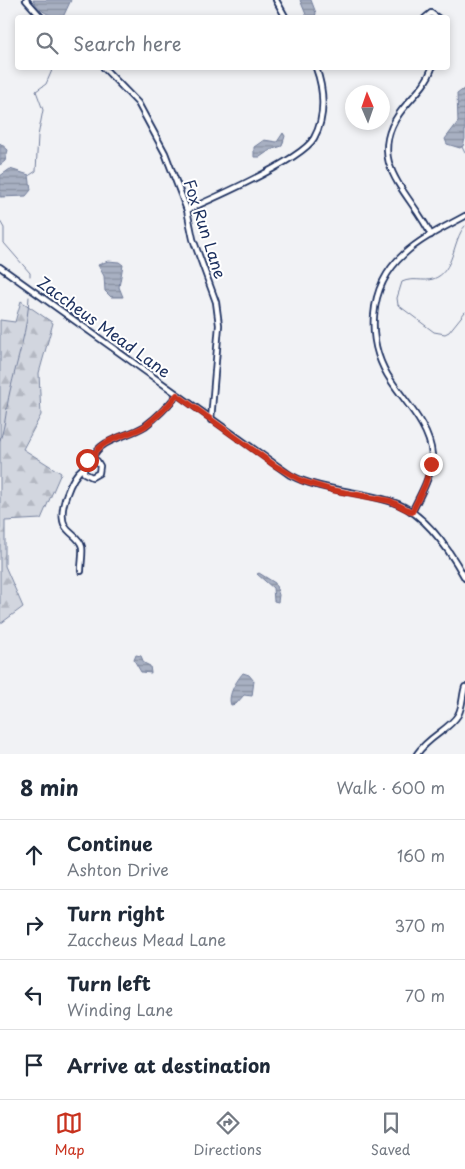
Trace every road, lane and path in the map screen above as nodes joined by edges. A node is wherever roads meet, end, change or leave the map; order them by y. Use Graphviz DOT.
graph roads {
  1 [pos="26,0"];
  2 [pos="276,0"];
  3 [pos="39,15"];
  4 [pos="284,15"];
  5 [pos="106,70"];
  6 [pos="317,70"];
  7 [pos="431,70"];
  8 [pos="187,210"];
  9 [pos="465,216"];
  10 [pos="431,235"];
  11 [pos="0,267"];
  12 [pos="177,395"];
  13 [pos="211,420"];
  14 [pos="92,459"];
  15 [pos="83,468"];
  16 [pos="412,512"];
  17 [pos="81,571"];
  18 [pos="465,578"];
  19 [pos="465,687"];
  20 [pos="417,754"];
  1 -- 3 [label="street"];
  2 -- 4 [label="street"];
  5 -- 8 [label="street, Fox Run Lane"];
  6 -- 8 [label="street"];
  7 -- 10 [label="street"];
  8 -- 13 [label="street, Fox Run Lane"];
  9 -- 10 [label="street"];
  10 -- 16 [label="street"];
  11 -- 12 [label="street, Zaccheus Mead Lane"];
  12 -- 13 [label="street, Zaccheus Mead Lane"];
  12 -- 14 [label="street"];
  13 -- 16 [label="street, Zaccheus Mead Lane"];
  14 -- 15 [label="street"];
  14 -- 15 [label="street"];
  15 -- 17 [label="street"];
  16 -- 18 [label="street, Zaccheus Mead Lane"];
  19 -- 20 [label="street"];
}
